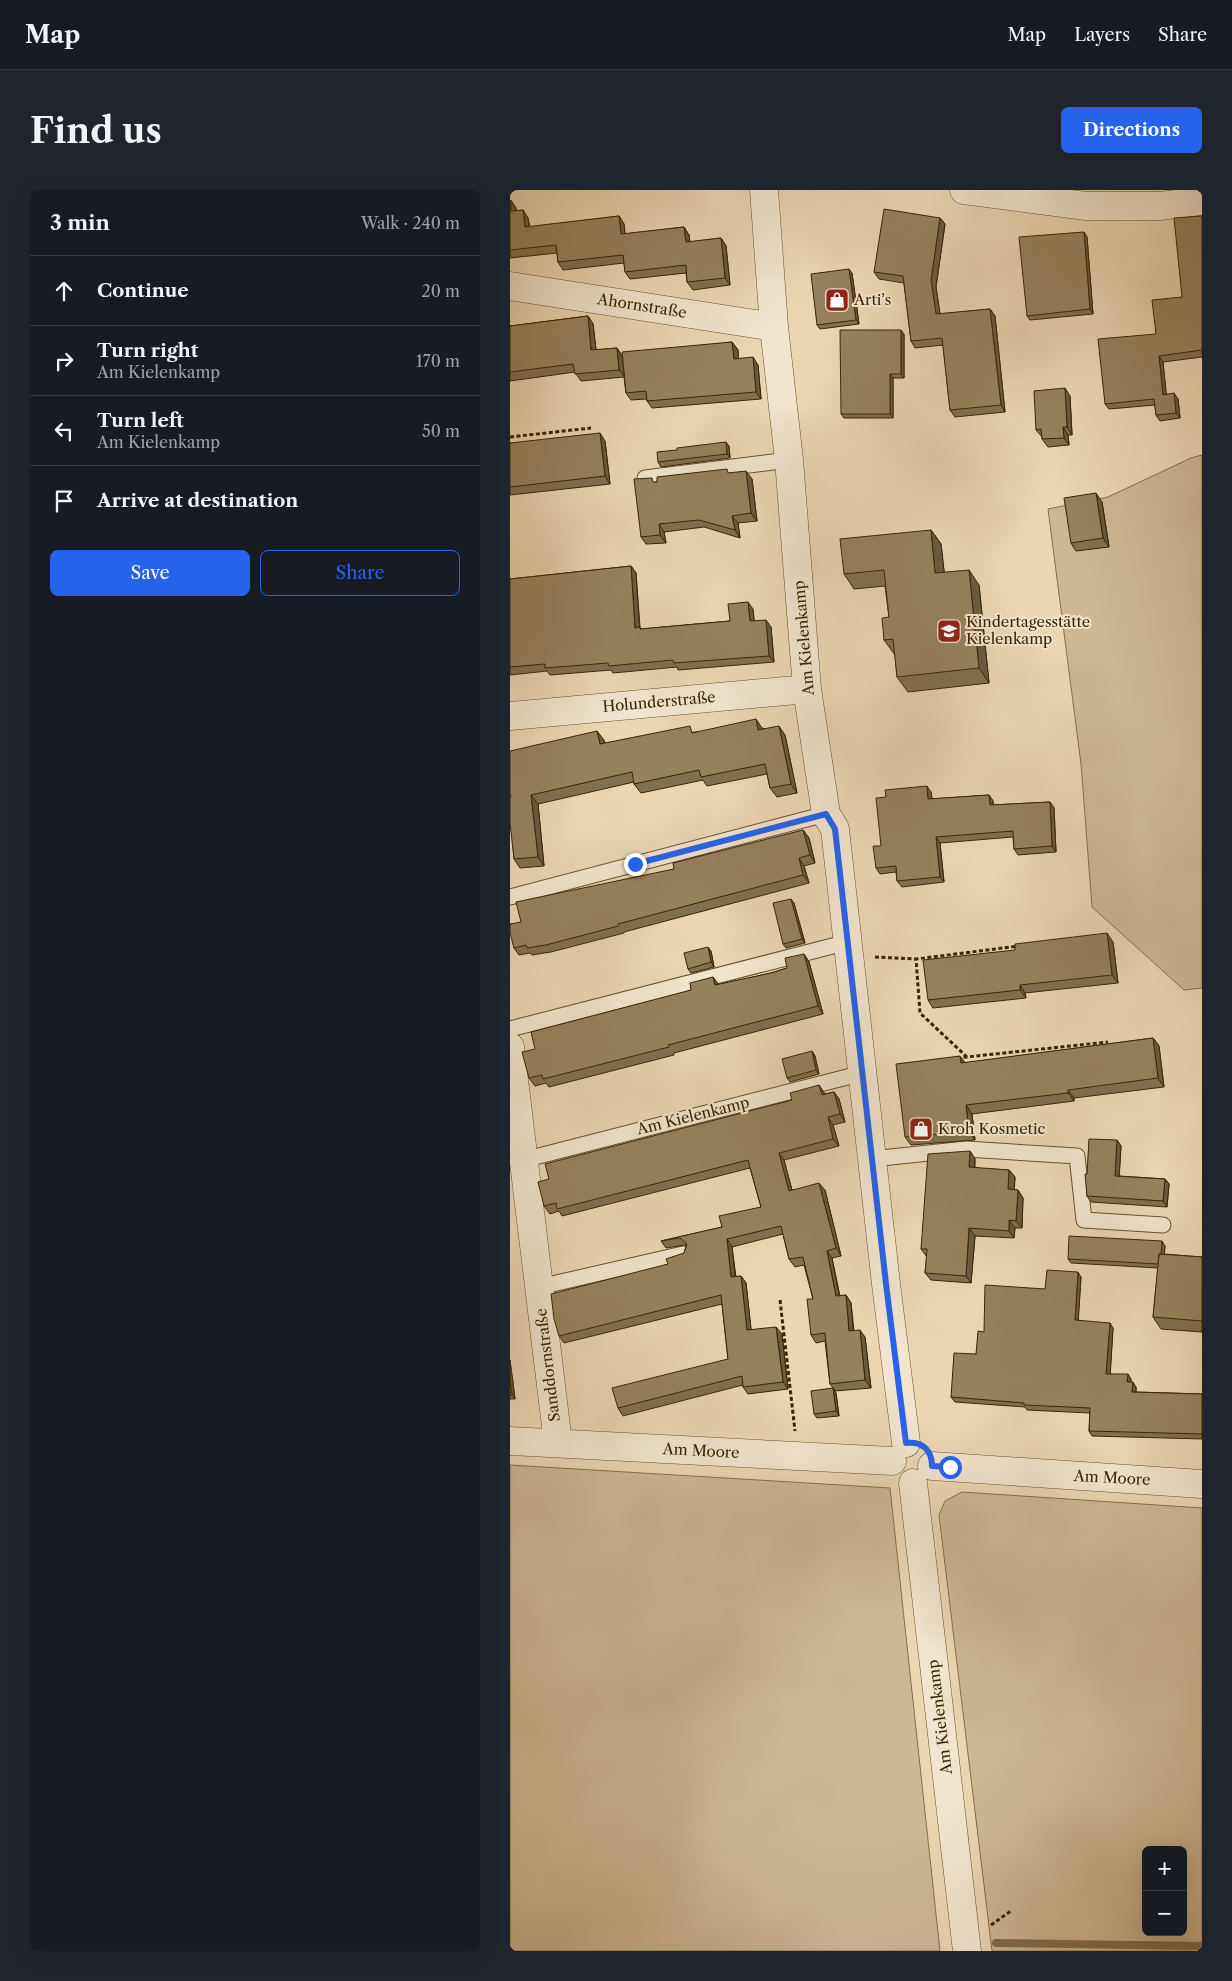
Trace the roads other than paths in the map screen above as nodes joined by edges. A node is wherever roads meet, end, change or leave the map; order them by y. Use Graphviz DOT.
graph roads {
  1 [pos="764,190"];
  2 [pos="964,190"];
  3 [pos="1202,201"];
  4 [pos="510,286"];
  5 [pos="774,327"];
  6 [pos="789,460"];
  7 [pos="645,478"];
  8 [pos="807,688"];
  9 [pos="510,716"];
  10 [pos="826,814"];
  11 [pos="510,897"];
  12 [pos="849,948"];
  13 [pos="510,1028"];
  14 [pos="510,1047"];
  15 [pos="863,1073"];
  16 [pos="523,1160"];
  17 [pos="872,1160"];
  18 [pos="1163,1225"];
  19 [pos="683,1254"];
  20 [pos="539,1287"];
  21 [pos="510,1441"];
  22 [pos="558,1443"];
  23 [pos="899,1452"];
  24 [pos="922,1474"];
  25 [pos="1202,1484"];
  26 [pos="967,1951"];
  1 -- 5 [label="street, Am Kielenkamp"];
  2 -- 3 [label="street"];
  4 -- 5 [label="street, Ahornstraße"];
  5 -- 6 [label="street, Am Kielenkamp"];
  6 -- 7 [label="lane"];
  6 -- 8 [label="street, Am Kielenkamp"];
  8 -- 9 [label="street, Holunderstraße"];
  8 -- 10 [label="street, Am Kielenkamp"];
  10 -- 11 [label="lane"];
  10 -- 12 [label="street, Am Kielenkamp"];
  12 -- 13 [label="lane"];
  12 -- 15 [label="street, Am Kielenkamp"];
  14 -- 16 [label="street, Sanddornstraße"];
  15 -- 16 [label="lane, Am Kielenkamp"];
  15 -- 17 [label="street, Am Kielenkamp"];
  16 -- 20 [label="street, Sanddornstraße"];
  17 -- 18 [label="lane"];
  17 -- 23 [label="street, Am Kielenkamp"];
  19 -- 20 [label="lane, Sanddornstraße"];
  20 -- 22 [label="street, Sanddornstraße"];
  21 -- 22 [label="street, Am Moore"];
  22 -- 23 [label="street, Am Moore"];
  23 -- 24 [label="street"];
  23 -- 24 [label="street"];
  24 -- 25 [label="street, Am Moore"];
  24 -- 26 [label="street, Am Kielenkamp"];
}
